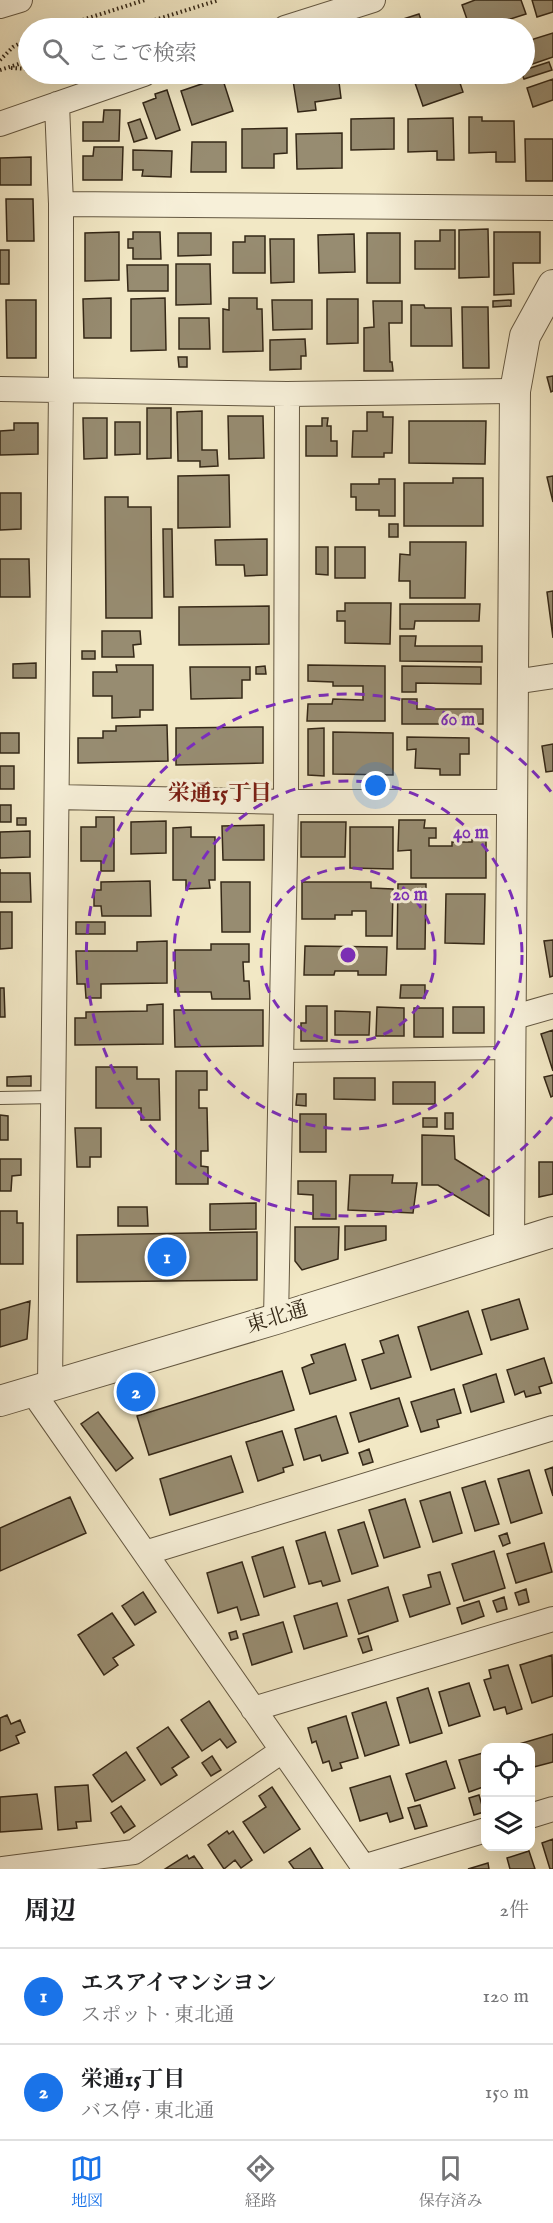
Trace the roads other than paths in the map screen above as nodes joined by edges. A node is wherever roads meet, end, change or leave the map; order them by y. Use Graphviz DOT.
graph roads {
  1 [pos="20,0"];
  2 [pos="373,0"];
  3 [pos="0,6"];
  4 [pos="316,18"];
  5 [pos="115,84"];
  6 [pos="57,104"];
  7 [pos="0,124"];
  8 [pos="61,204"];
  9 [pos="553,208"];
  10 [pos="553,285"];
  11 [pos="0,389"];
  12 [pos="61,390"];
  13 [pos="515,391"];
  14 [pos="287,394"];
  15 [pos="553,676"];
  16 [pos="514,682"];
  17 [pos="57,796"];
  18 [pos="286,802"];
  19 [pos="513,802"];
  20 [pos="553,1006"];
  21 [pos="511,1018"];
  22 [pos="510,1053"];
  23 [pos="281,1056"];
  24 [pos="52,1097"];
  25 [pos="0,1098"];
  26 [pos="553,1232"];
  27 [pos="509,1245"];
  28 [pos="276,1319"];
  29 [pos="42,1389"];
  30 [pos="0,1401"];
  31 [pos="553,1428"];
  32 [pos="145,1553"];
  33 [pos="553,1619"];
  34 [pos="253,1709"];
  35 [pos="282,1751"];
  36 [pos="553,1809"];
  37 [pos="535,1815"];
  38 [pos="481,1832"];
  39 [pos="364,1868"];
  40 [pos="3,1869"];
  1 -- 3 [label="street"];
  2 -- 4 [label="street"];
  5 -- 6 [label="street"];
  6 -- 7 [label="street"];
  6 -- 8 [label="street"];
  8 -- 9 [label="street"];
  8 -- 12 [label="street"];
  10 -- 13 [label="street"];
  11 -- 12 [label="street"];
  12 -- 14 [label="street"];
  12 -- 17 [label="street"];
  13 -- 14 [label="street"];
  13 -- 16 [label="street"];
  14 -- 18 [label="street"];
  15 -- 16 [label="street"];
  16 -- 19 [label="street"];
  17 -- 18 [label="street"];
  17 -- 24 [label="street"];
  18 -- 19 [label="street"];
  18 -- 23 [label="street"];
  19 -- 21 [label="street"];
  20 -- 21 [label="street"];
  21 -- 22 [label="street"];
  22 -- 23 [label="lane"];
  22 -- 27 [label="street"];
  23 -- 28 [label="street"];
  24 -- 25 [label="lane"];
  24 -- 29 [label="street"];
  26 -- 27 [label="street, 東北通"];
  27 -- 28 [label="street, 東北通"];
  28 -- 29 [label="street, 東北通"];
  29 -- 30 [label="street, 東北通"];
  29 -- 32 [label="street"];
  31 -- 32 [label="street"];
  32 -- 34 [label="street"];
  33 -- 34 [label="street"];
  34 -- 35 [label="street"];
  35 -- 39 [label="street"];
  35 -- 40 [label="street"];
  36 -- 37 [label="street"];
  38 -- 39 [label="street"];
}
